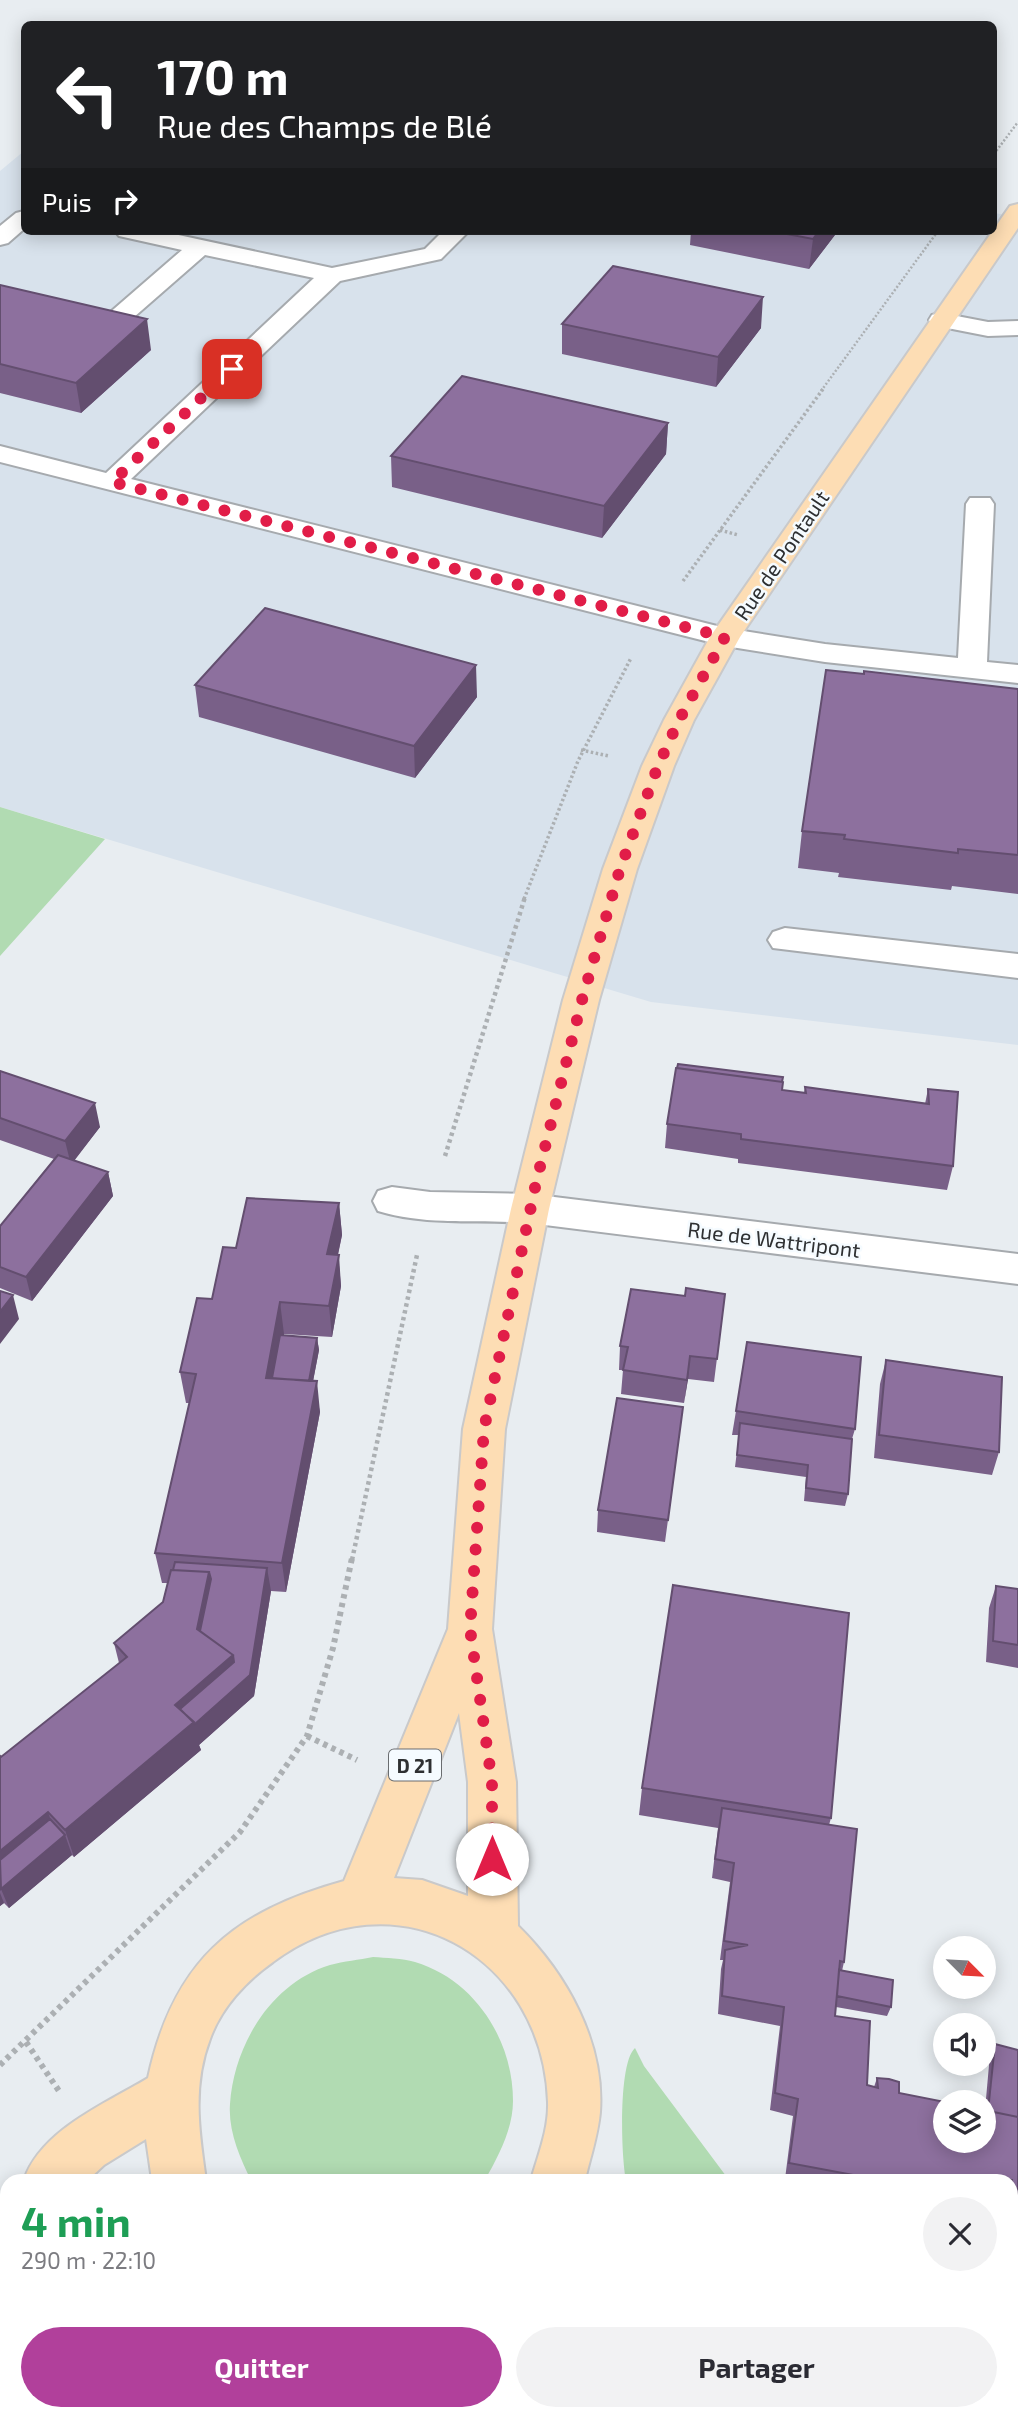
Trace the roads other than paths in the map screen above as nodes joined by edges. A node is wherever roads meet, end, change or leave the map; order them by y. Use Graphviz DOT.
graph roads {
  1 [pos="1018,211"];
  2 [pos="21,220"];
  3 [pos="145,235"];
  4 [pos="453,235"];
  5 [pos="0,238"];
  6 [pos="200,247"];
  7 [pos="332,275"];
  8 [pos="941,320"];
  9 [pos="1018,328"];
  10 [pos="101,333"];
  11 [pos="0,454"];
  12 [pos="112,482"];
  13 [pos="979,504"];
  14 [pos="725,637"];
  15 [pos="972,669"];
  16 [pos="1018,674"];
  17 [pos="785,940"];
  18 [pos="1018,966"];
  19 [pos="392,1201"];
  20 [pos="530,1209"];
  21 [pos="1018,1269"];
  22 [pos="470,1629"];
  23 [pos="360,1901"];
  24 [pos="493,1936"];
  25 [pos="170,2094"];
  26 [pos="57,2174"];
  27 [pos="178,2174"];
  28 [pos="559,2174"];
  1 -- 8 [label="main road, Rue de Pontault / D 21"];
  2 -- 5 [label="street"];
  3 -- 6 [label="street"];
  4 -- 7 [label="street"];
  6 -- 7 [label="street"];
  6 -- 10 [label="street"];
  7 -- 12 [label="street"];
  8 -- 9 [label="street"];
  8 -- 14 [label="main road, Rue de Pontault / D 21"];
  11 -- 12 [label="street"];
  12 -- 14 [label="street"];
  13 -- 15 [label="street"];
  14 -- 15 [label="street"];
  14 -- 20 [label="main road, Rue de Pontault / D 21"];
  15 -- 16 [label="street"];
  17 -- 18 [label="street"];
  19 -- 20 [label="street, Rue de Wattripont"];
  20 -- 21 [label="street, Rue de Wattripont"];
  20 -- 22 [label="main road, Rue de Pontault / D 21"];
  22 -- 23 [label="main road, Rue de Pontault / D 21"];
  22 -- 24 [label="main road, Rue de Pontault / D 21"];
  23 -- 24 [label="main road"];
  23 -- 25 [label="main road"];
  24 -- 28 [label="main road"];
  25 -- 26 [label="main road"];
  25 -- 27 [label="main road"];
}
